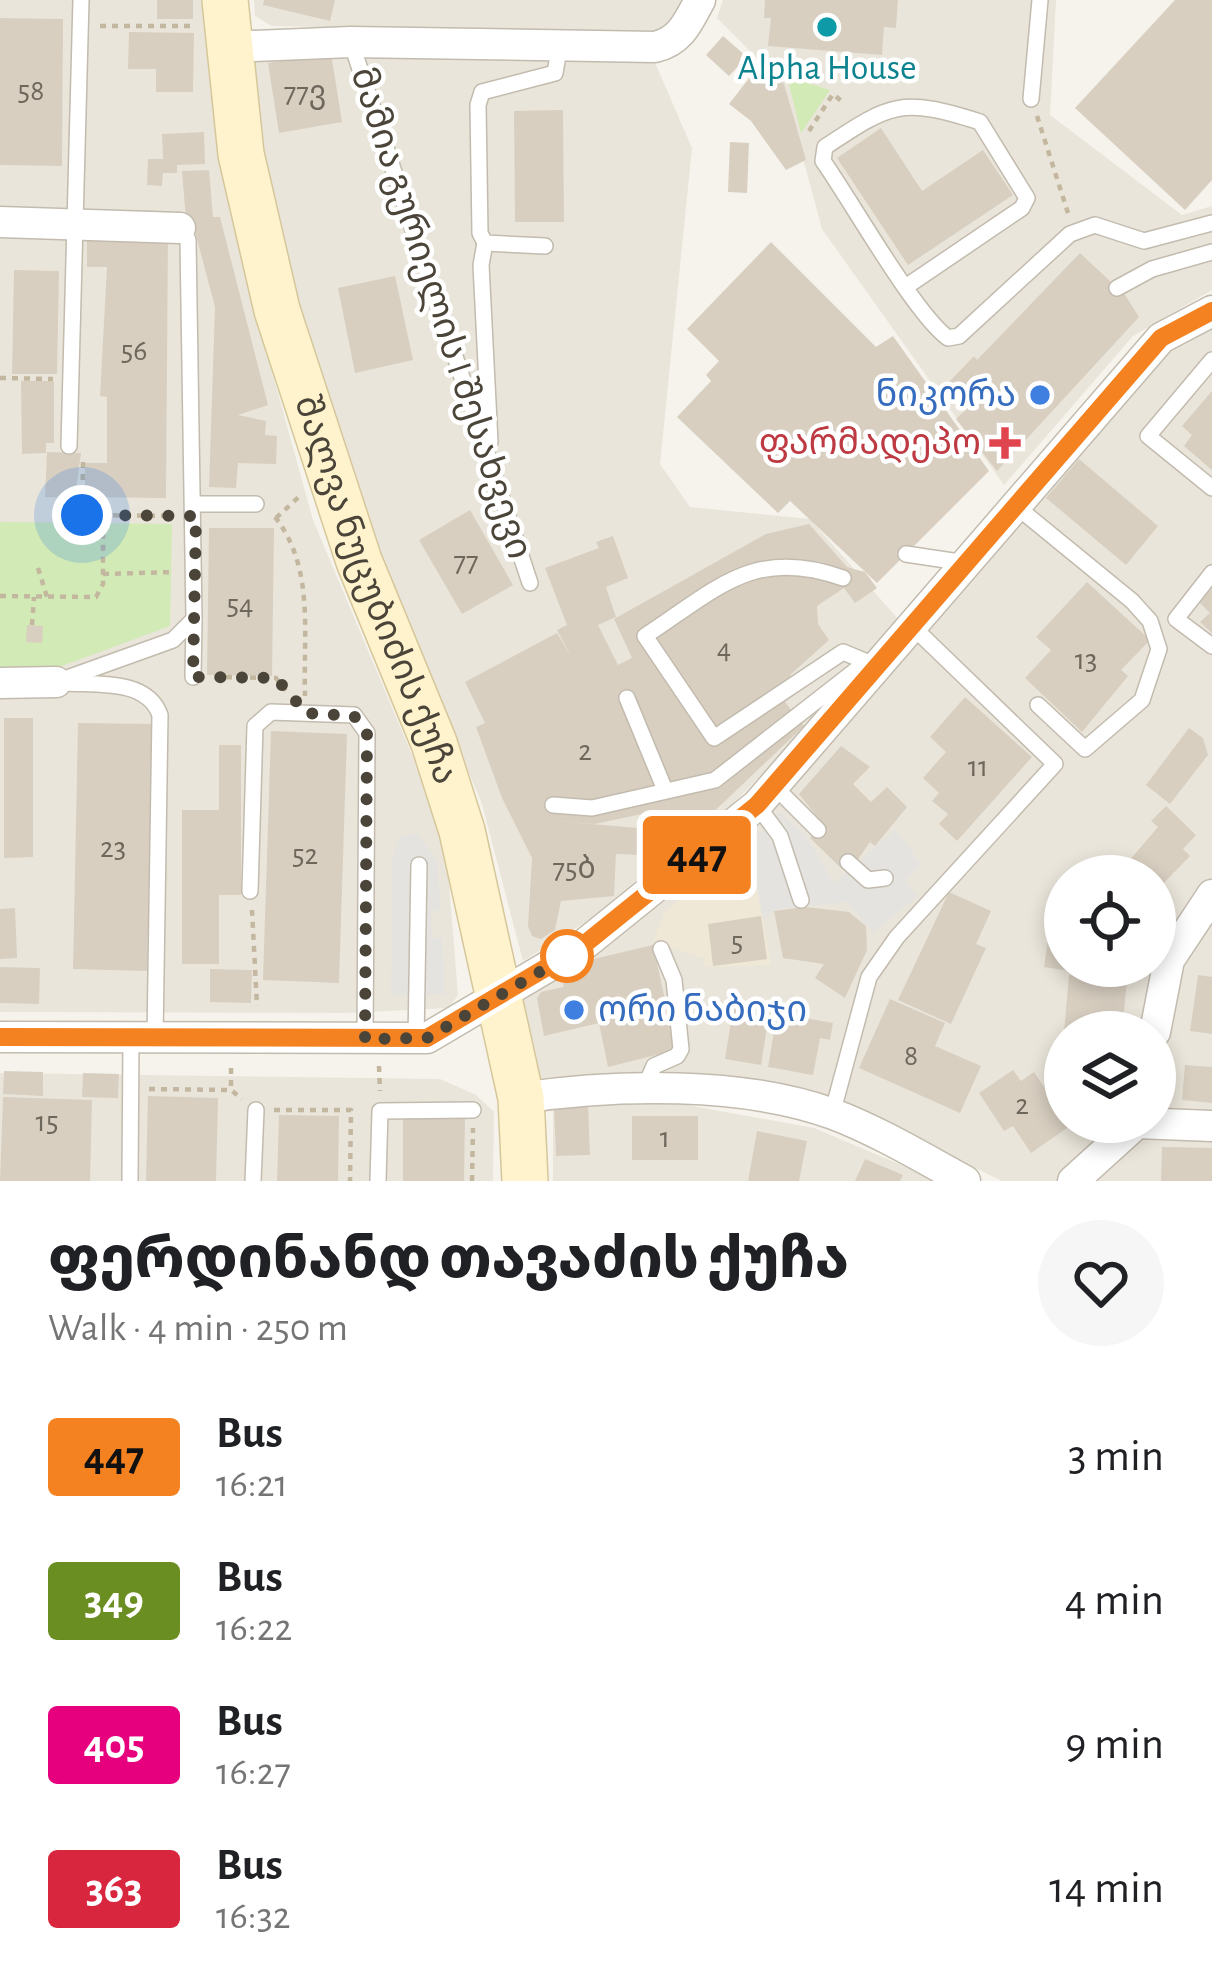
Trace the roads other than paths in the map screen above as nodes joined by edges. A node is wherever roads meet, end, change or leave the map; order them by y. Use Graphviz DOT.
graph roads {
  1 [pos="81,0"];
  2 [pos="700,0"];
  3 [pos="1040,0"];
  4 [pos="216,24"];
  5 [pos="351,42"];
  6 [pos="560,43"];
  7 [pos="1031,99"];
  8 [pos="0,222"];
  9 [pos="75,223"];
  10 [pos="1212,223"];
  11 [pos="180,228"];
  12 [pos="485,243"];
  13 [pos="545,246"];
  14 [pos="1212,252"];
  15 [pos="907,286"];
  16 [pos="1118,289"];
  17 [pos="1212,311"];
  18 [pos="1212,361"];
  19 [pos="69,446"];
  20 [pos="492,469"];
  21 [pos="1212,488"];
  22 [pos="256,504"];
  23 [pos="1017,507"];
  24 [pos="196,510"];
  25 [pos="906,554"];
  26 [pos="966,562"];
  27 [pos="1212,573"];
  28 [pos="843,578"];
  29 [pos="530,583"];
  30 [pos="194,619"];
  31 [pos="914,628"];
  32 [pos="1212,646"];
  33 [pos="871,668"];
  34 [pos="193,677"];
  35 [pos="56,682"];
  36 [pos="0,683"];
  37 [pos="627,698"];
  38 [pos="1038,705"];
  39 [pos="665,790"];
  40 [pos="765,795"];
  41 [pos="553,806"];
  42 [pos="818,830"];
  43 [pos="848,862"];
  44 [pos="419,865"];
  45 [pos="885,878"];
  46 [pos="250,891"];
  47 [pos="1212,895"];
  48 [pos="801,900"];
  49 [pos="661,950"];
  50 [pos="498,998"];
  51 [pos="1159,1011"];
  52 [pos="0,1037"];
  53 [pos="143,1038"];
  54 [pos="365,1039"];
  55 [pos="416,1039"];
  56 [pos="645,1087"];
  57 [pos="521,1098"];
  58 [pos="256,1110"];
  59 [pos="473,1110"];
  60 [pos="832,1114"];
  61 [pos="1176,1124"];
  62 [pos="1212,1126"];
  63 [pos="1114,1143"];
  64 [pos="130,1181"];
  65 [pos="253,1181"];
  66 [pos="378,1181"];
  67 [pos="525,1181"];
  68 [pos="965,1181"];
  69 [pos="1073,1181"];
  1 -- 9 [label="lane"];
  2 -- 6 [label="street"];
  3 -- 7 [label="lane"];
  4 -- 5 [label="street"];
  4 -- 50 [label="main road, შალვა ნუცუბიძის ქუჩა"];
  5 -- 6 [label="street"];
  5 -- 20 [label="lane, მამია გურიელის I შესახვევი"];
  6 -- 12 [label="lane"];
  8 -- 9 [label="street"];
  9 -- 11 [label="street"];
  9 -- 19 [label="lane"];
  10 -- 15 [label="lane"];
  11 -- 24 [label="lane"];
  12 -- 13 [label="lane"];
  12 -- 20 [label="lane"];
  14 -- 16 [label="lane"];
  15 -- 15 [label="lane"];
  17 -- 23 [label="street"];
  18 -- 21 [label="lane"];
  20 -- 29 [label="lane, მამია გურიელის I შესახვევი"];
  22 -- 24 [label="lane"];
  23 -- 26 [label="street"];
  23 -- 38 [label="lane"];
  24 -- 30 [label="lane"];
  25 -- 26 [label="lane"];
  26 -- 31 [label="street"];
  27 -- 32 [label="lane"];
  28 -- 33 [label="lane"];
  30 -- 34 [label="lane"];
  30 -- 35 [label="lane"];
  31 -- 33 [label="street"];
  31 -- 60 [label="lane"];
  33 -- 39 [label="lane"];
  33 -- 40 [label="street"];
  35 -- 36 [label="street"];
  35 -- 53 [label="lane"];
  37 -- 39 [label="lane"];
  39 -- 41 [label="lane"];
  40 -- 42 [label="lane"];
  40 -- 48 [label="lane"];
  40 -- 50 [label="street"];
  43 -- 45 [label="lane"];
  44 -- 55 [label="lane"];
  46 -- 54 [label="lane"];
  47 -- 51 [label="street"];
  49 -- 56 [label="lane"];
  50 -- 55 [label="street"];
  50 -- 57 [label="main road, შალვა ნუცუბიძის ქუჩა"];
  52 -- 53 [label="street"];
  53 -- 54 [label="street"];
  53 -- 64 [label="lane"];
  54 -- 55 [label="street"];
  56 -- 57 [label="street"];
  56 -- 60 [label="street"];
  57 -- 67 [label="main road, შალვა ნუცუბიძის ქუჩა"];
  58 -- 65 [label="lane"];
  59 -- 66 [label="lane"];
  60 -- 68 [label="street"];
  61 -- 62 [label="street"];
  63 -- 69 [label="street"];
}
